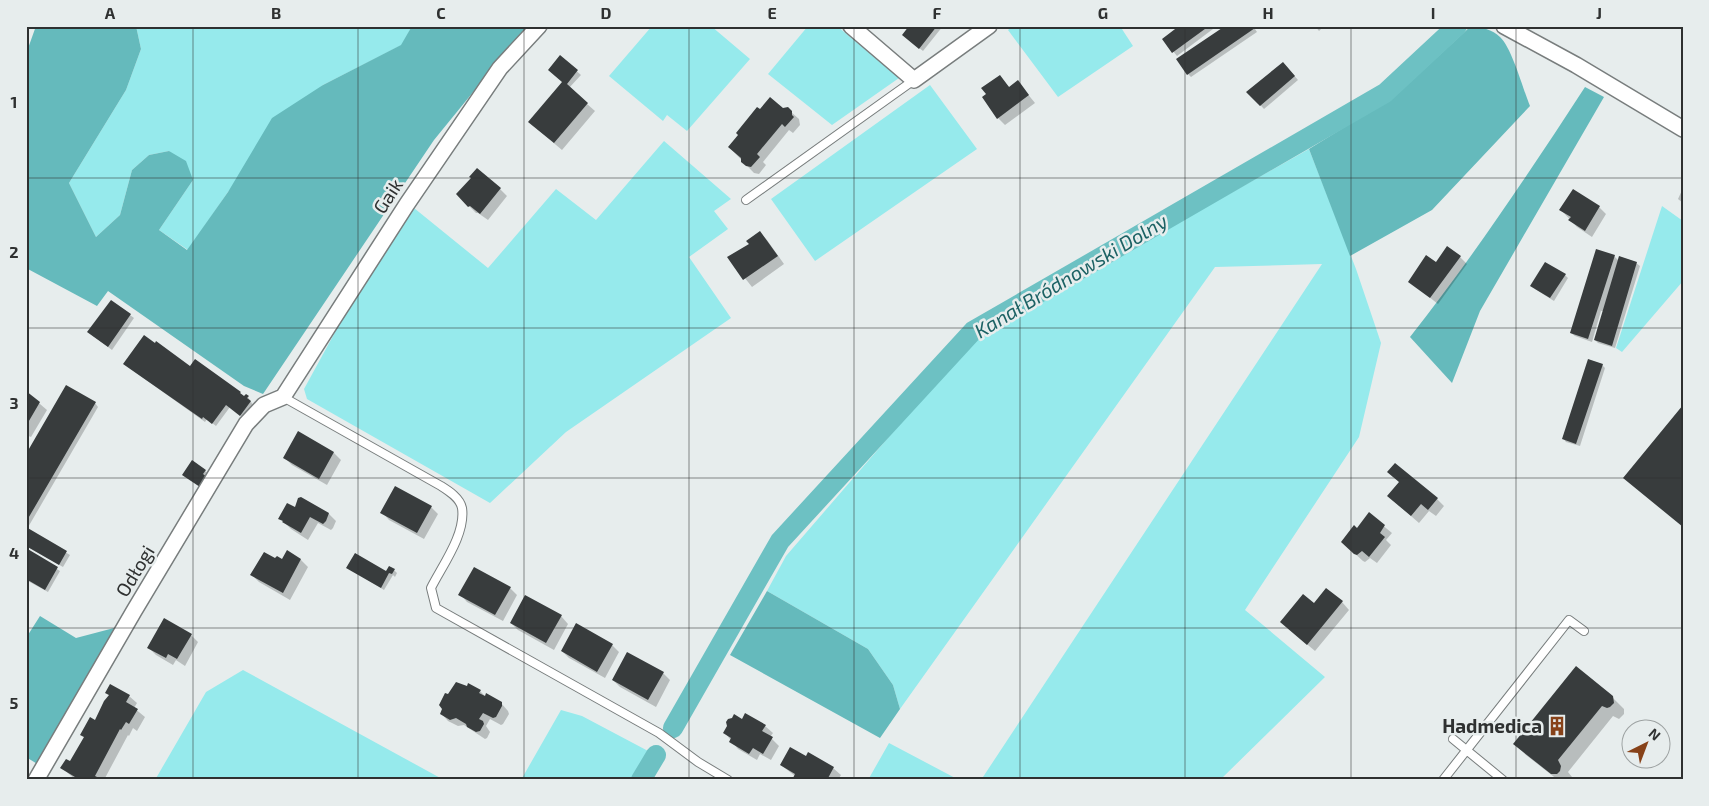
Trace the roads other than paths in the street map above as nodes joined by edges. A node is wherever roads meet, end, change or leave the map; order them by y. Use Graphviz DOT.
graph roads {
  1 [pos="538,26"];
  2 [pos="851,26"];
  3 [pos="989,26"];
  4 [pos="1504,26"];
  5 [pos="914,80"];
  6 [pos="1683,130"];
  7 [pos="746,200"];
  8 [pos="282,397"];
  9 [pos="1584,631"];
  10 [pos="1453,739"];
  11 [pos="1466,750"];
  12 [pos="36,780"];
  13 [pos="728,780"];
  14 [pos="1442,780"];
  15 [pos="1504,780"];
  1 -- 8 [label="street, Gaik"];
  2 -- 5 [label="street"];
  3 -- 5 [label="street"];
  4 -- 6 [label="street"];
  5 -- 7 [label="lane"];
  8 -- 12 [label="street, Odłogi"];
  8 -- 13 [label="lane"];
  9 -- 11 [label="lane"];
  10 -- 11 [label="lane"];
  11 -- 14 [label="lane"];
  11 -- 15 [label="lane"];
}
